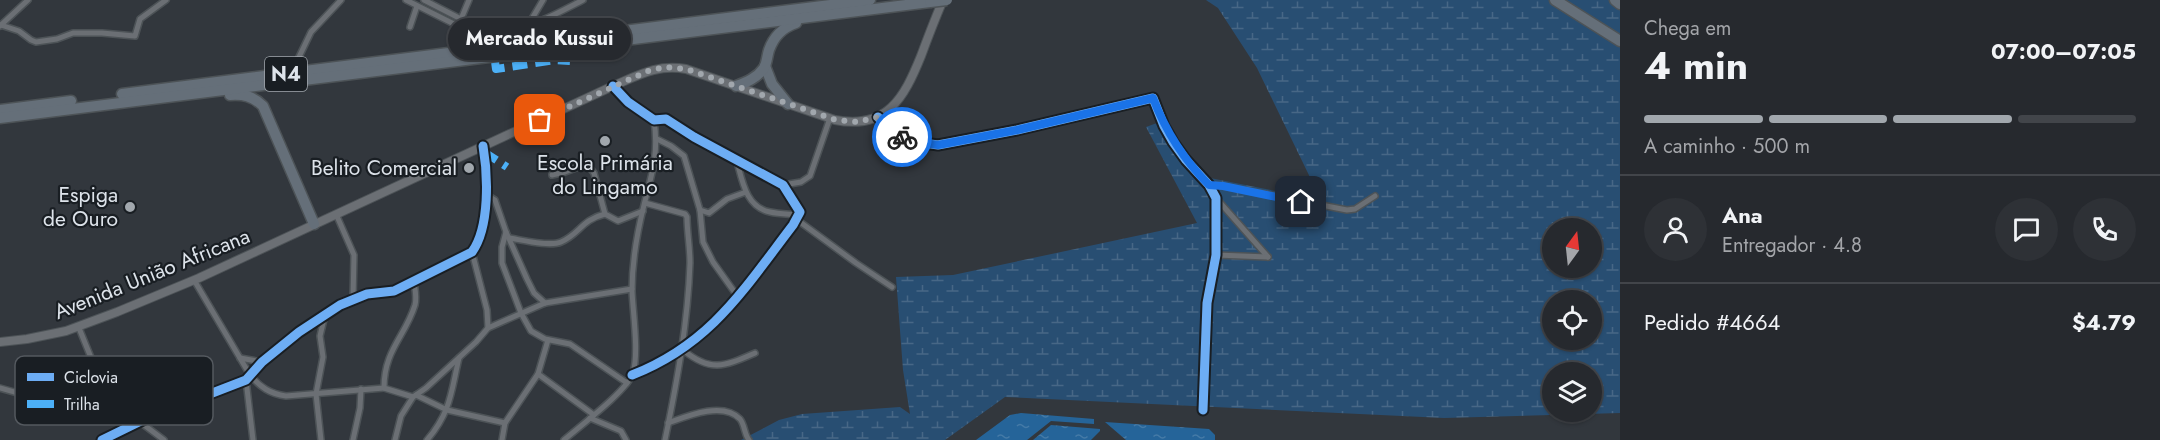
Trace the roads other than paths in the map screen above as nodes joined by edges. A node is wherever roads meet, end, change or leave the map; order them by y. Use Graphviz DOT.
graph roads {
  1 [pos="28,0"];
  2 [pos="166,0"];
  3 [pos="340,0"];
  4 [pos="406,0"];
  5 [pos="424,0"];
  6 [pos="469,0"];
  7 [pos="543,0"];
  8 [pos="583,0"];
  9 [pos="801,0"];
  10 [pos="870,0"];
  11 [pos="945,0"];
  12 [pos="1555,0"];
  13 [pos="1615,0"];
  14 [pos="1620,4"];
  15 [pos="417,6"];
  16 [pos="777,10"];
  17 [pos="813,18"];
  18 [pos="461,19"];
  19 [pos="1,25"];
  20 [pos="410,27"];
  21 [pos="468,27"];
  22 [pos="527,27"];
  23 [pos="502,30"];
  24 [pos="1620,41"];
  25 [pos="299,57"];
  26 [pos="765,66"];
  27 [pos="613,86"];
  28 [pos="736,86"];
  29 [pos="131,101"];
  30 [pos="788,104"];
  31 [pos="0,110"];
  32 [pos="878,117"];
  33 [pos="0,118"];
  34 [pos="830,118"];
  35 [pos="654,120"];
  36 [pos="657,140"];
  37 [pos="483,146"];
  38 [pos="736,158"];
  39 [pos="552,175"];
  40 [pos="783,184"];
  41 [pos="1209,185"];
  42 [pos="746,192"];
  43 [pos="487,195"];
  44 [pos="1375,196"];
  45 [pos="1216,198"];
  46 [pos="645,203"];
  47 [pos="700,210"];
  48 [pos="643,211"];
  49 [pos="336,214"];
  50 [pos="605,214"];
  51 [pos="797,217"];
  52 [pos="314,224"];
  53 [pos="507,235"];
  54 [pos="472,252"];
  55 [pos="1216,255"];
  56 [pos="194,280"];
  57 [pos="414,282"];
  58 [pos="892,287"];
  59 [pos="632,288"];
  60 [pos="738,297"];
  61 [pos="353,299"];
  62 [pos="545,303"];
  63 [pos="521,312"];
  64 [pos="325,314"];
  65 [pos="80,328"];
  66 [pos="488,328"];
  67 [pos="548,340"];
  68 [pos="0,342"];
  69 [pos="682,350"];
  70 [pos="755,353"];
  71 [pos="91,356"];
  72 [pos="460,356"];
  73 [pos="240,358"];
  74 [pos="261,362"];
  75 [pos="538,374"];
  76 [pos="632,375"];
  77 [pos="248,377"];
  78 [pos="627,383"];
  79 [pos="0,388"];
  80 [pos="384,388"];
  81 [pos="361,389"];
  82 [pos="213,391"];
  83 [pos="15,392"];
  84 [pos="316,394"];
  85 [pos="414,396"];
  86 [pos="447,410"];
  87 [pos="1203,410"];
  88 [pos="592,416"];
  89 [pos="505,423"];
  90 [pos="668,423"];
  91 [pos="132,425"];
  92 [pos="146,425"];
  93 [pos="156,437"];
  94 [pos="102,440"];
  95 [pos="164,440"];
  96 [pos="253,440"];
  97 [pos="321,440"];
  98 [pos="353,440"];
  99 [pos="395,440"];
  100 [pos="427,440"];
  101 [pos="502,440"];
  102 [pos="564,440"];
  103 [pos="626,440"];
  104 [pos="665,440"];
  105 [pos="749,440"];
  1 -- 19 [label="street"];
  2 -- 19 [label="street"];
  3 -- 25 [label="street"];
  4 -- 15 [label="street"];
  5 -- 18 [label="street"];
  6 -- 18 [label="street"];
  7 -- 22 [label="street"];
  8 -- 22 [label="street"];
  9 -- 16 [label="highway"];
  10 -- 16 [label="highway, N4"];
  11 -- 17 [label="highway, N4, bridge"];
  11 -- 32 [label="main road"];
  12 -- 24 [label="highway"];
  13 -- 14 [label="highway"];
  15 -- 20 [label="street"];
  15 -- 21 [label="street"];
  16 -- 31 [label="highway, N4"];
  17 -- 26 [label="highway"];
  17 -- 29 [label="highway, N4"];
  18 -- 21 [label="street"];
  21 -- 23 [label="main road"];
  22 -- 23 [label="street"];
  26 -- 28 [label="highway"];
  26 -- 30 [label="highway"];
  27 -- 28 [label="main road, Avenida União Africana"];
  27 -- 35 [label="street"];
  27 -- 37 [label="main road, Avenida União Africana"];
  28 -- 30 [label="main road, Avenida União Africana"];
  29 -- 33 [label="highway, N4"];
  29 -- 52 [label="highway"];
  30 -- 34 [label="main road, Avenida União Africana"];
  32 -- 34 [label="main road, Avenida União Africana"];
  32 -- 41 [label="street"];
  34 -- 40 [label="street"];
  35 -- 36 [label="street"];
  35 -- 38 [label="street"];
  36 -- 46 [label="street"];
  36 -- 47 [label="street"];
  37 -- 43 [label="street"];
  37 -- 49 [label="main road, Avenida União Africana"];
  38 -- 40 [label="street"];
  38 -- 42 [label="street"];
  39 -- 50 [label="street"];
  40 -- 51 [label="street"];
  41 -- 44 [label="street"];
  41 -- 45 [label="street"];
  42 -- 47 [label="street"];
  42 -- 51 [label="street"];
  43 -- 53 [label="street"];
  43 -- 54 [label="street"];
  45 -- 55 [label="street"];
  45 -- 55 [label="street"];
  46 -- 48 [label="street"];
  46 -- 69 [label="street"];
  47 -- 60 [label="street"];
  48 -- 50 [label="street"];
  48 -- 59 [label="street"];
  49 -- 52 [label="main road, Avenida União Africana"];
  49 -- 61 [label="street"];
  50 -- 53 [label="street"];
  51 -- 58 [label="street"];
  51 -- 60 [label="street"];
  52 -- 56 [label="main road, Avenida União Africana"];
  53 -- 62 [label="street"];
  53 -- 63 [label="street"];
  54 -- 57 [label="street"];
  54 -- 66 [label="street"];
  55 -- 87 [label="street"];
  56 -- 65 [label="main road, Avenida União Africana"];
  56 -- 73 [label="street"];
  57 -- 61 [label="street"];
  57 -- 80 [label="street"];
  59 -- 62 [label="street"];
  59 -- 76 [label="street"];
  60 -- 69 [label="street"];
  61 -- 64 [label="street"];
  62 -- 63 [label="street"];
  63 -- 66 [label="street"];
  63 -- 67 [label="street"];
  64 -- 74 [label="street"];
  64 -- 84 [label="street"];
  65 -- 68 [label="main road, Avenida União Africana"];
  65 -- 71 [label="street"];
  66 -- 72 [label="street"];
  67 -- 75 [label="street"];
  67 -- 78 [label="street"];
  69 -- 70 [label="street"];
  69 -- 76 [label="street"];
  69 -- 90 [label="street"];
  72 -- 85 [label="street"];
  72 -- 86 [label="street"];
  73 -- 74 [label="street"];
  73 -- 77 [label="street"];
  74 -- 77 [label="street"];
  75 -- 88 [label="street"];
  75 -- 89 [label="street"];
  76 -- 78 [label="street"];
  77 -- 82 [label="street"];
  77 -- 84 [label="street"];
  77 -- 96 [label="street"];
  78 -- 88 [label="street"];
  79 -- 83 [label="street"];
  80 -- 81 [label="street"];
  80 -- 85 [label="street"];
  81 -- 84 [label="street"];
  81 -- 98 [label="street"];
  84 -- 97 [label="street"];
  85 -- 86 [label="street"];
  85 -- 99 [label="street"];
  86 -- 89 [label="street"];
  86 -- 100 [label="street"];
  88 -- 102 [label="street"];
  88 -- 103 [label="street"];
  89 -- 101 [label="street"];
  90 -- 104 [label="street"];
  90 -- 105 [label="street"];
  91 -- 94 [label="street"];
  92 -- 93 [label="street"];
  93 -- 95 [label="street"];
}
